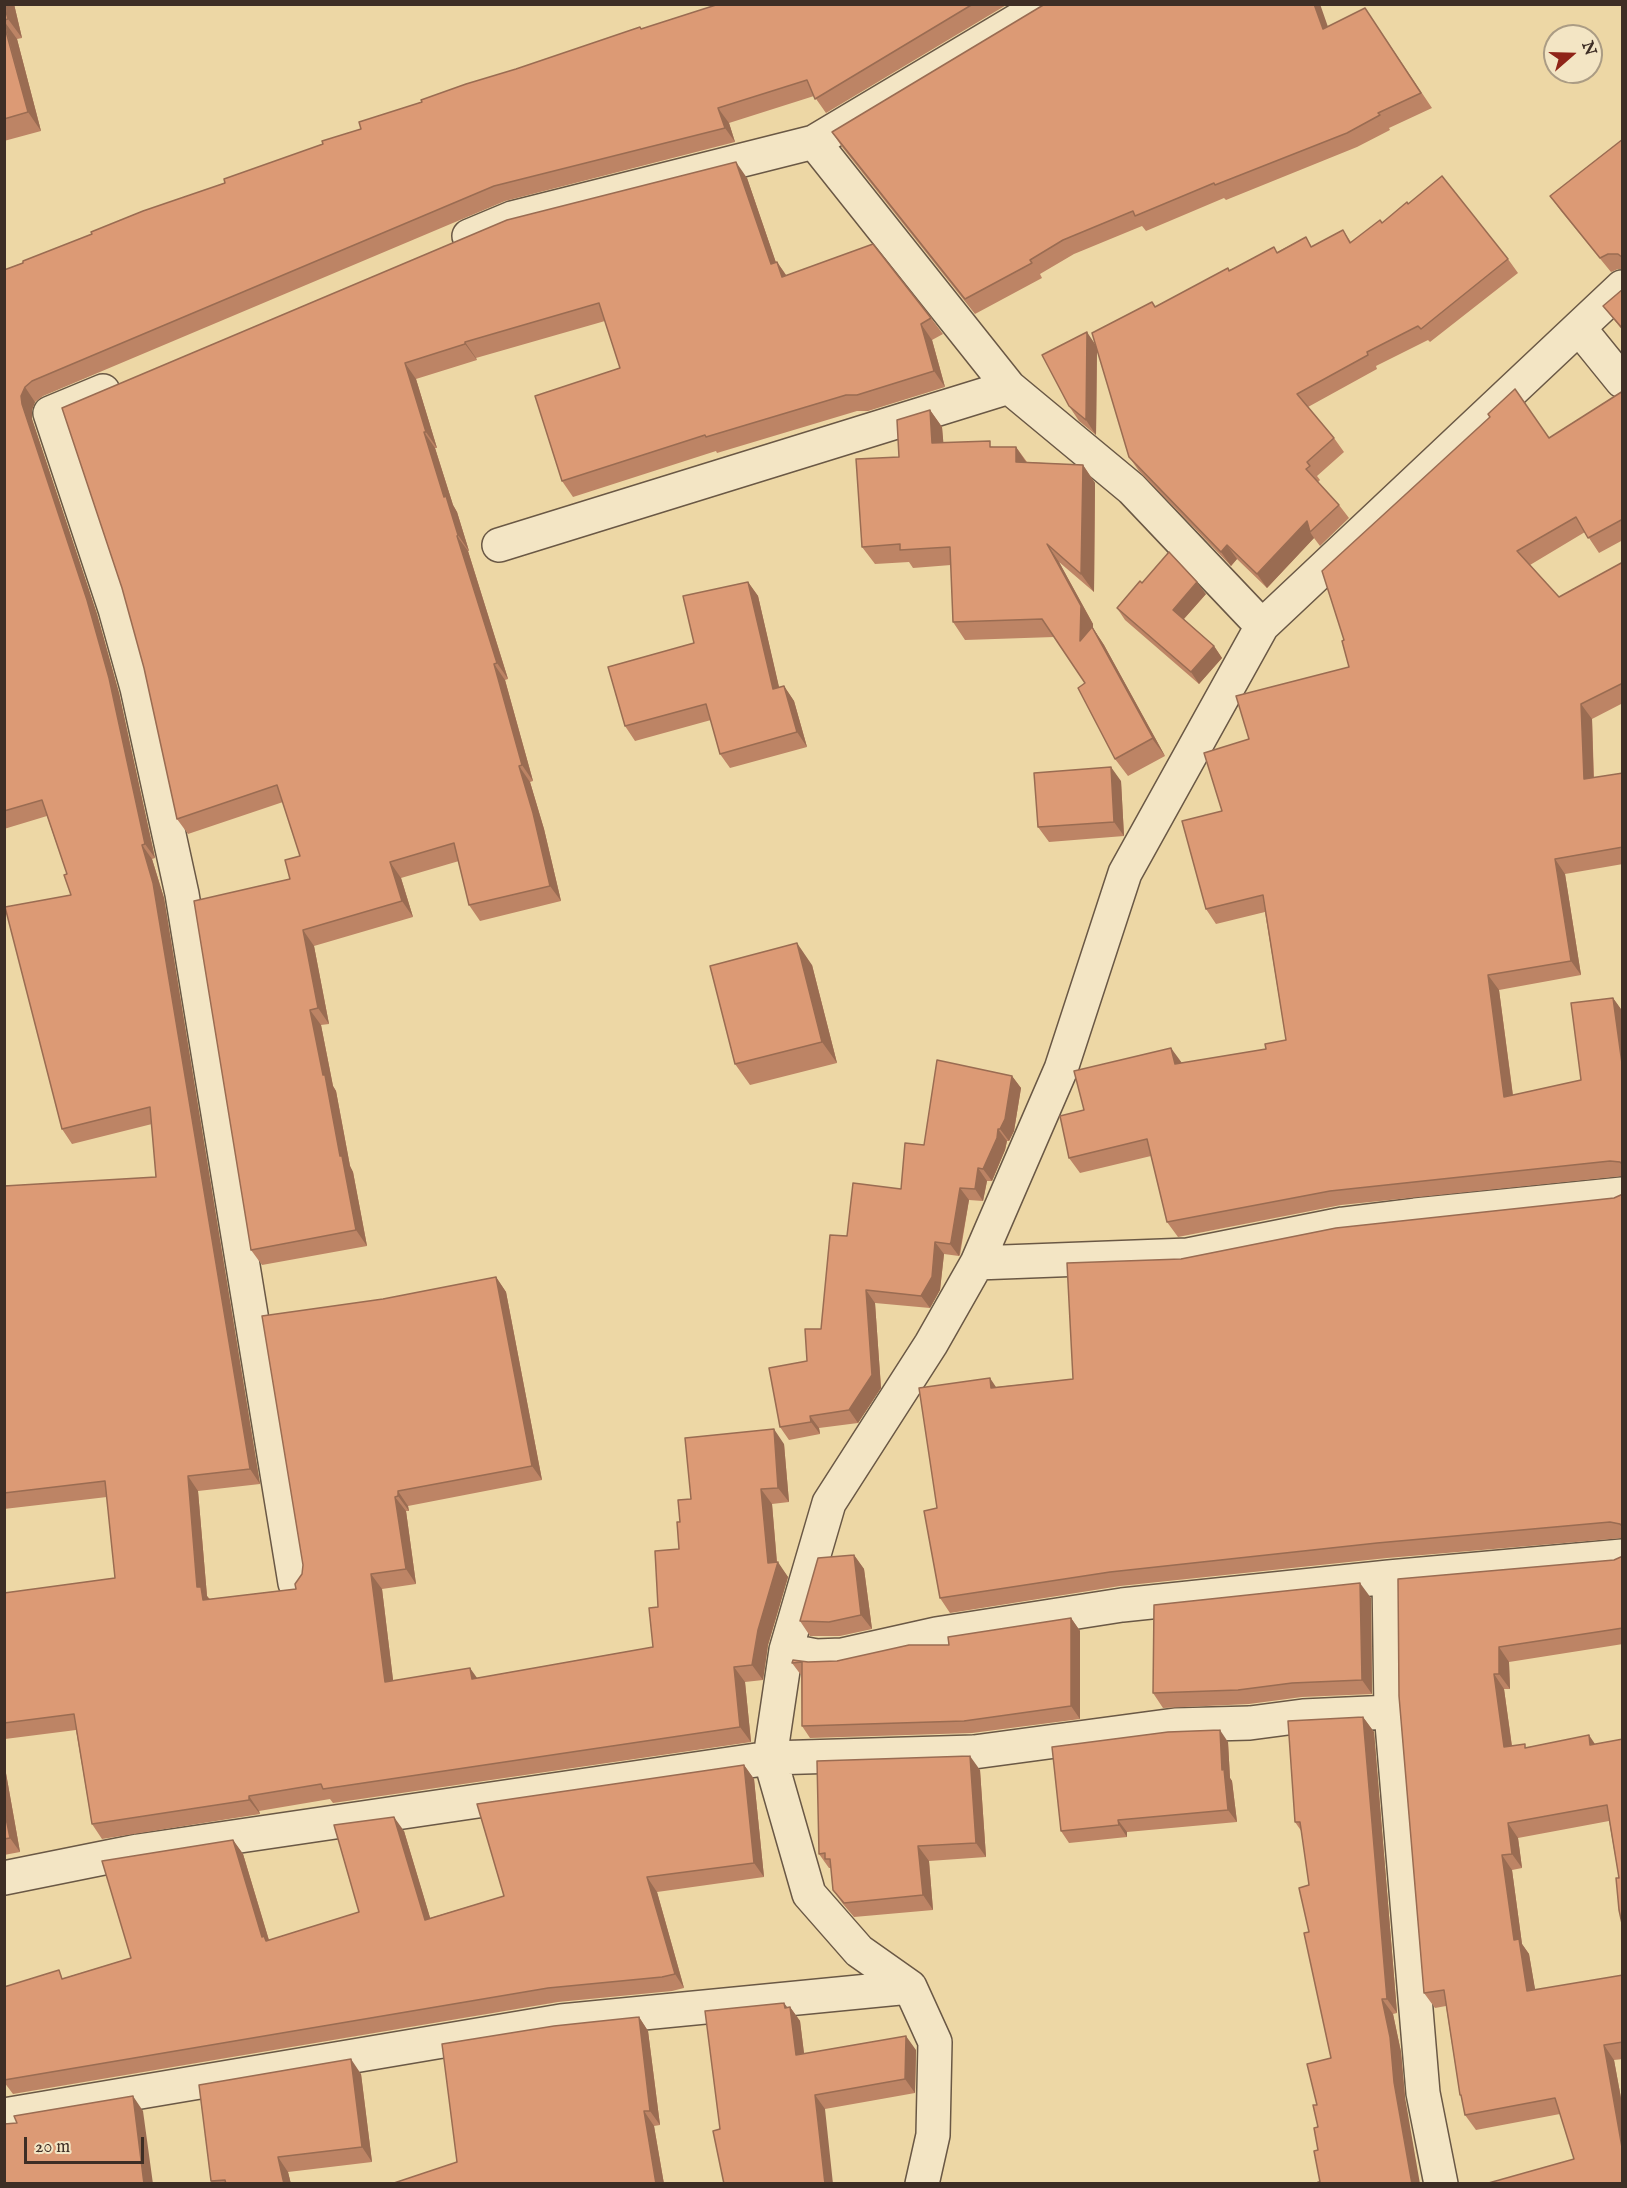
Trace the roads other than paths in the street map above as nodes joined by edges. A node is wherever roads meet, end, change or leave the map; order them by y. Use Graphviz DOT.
graph roads {
  1 [pos="1046,4"];
  2 [pos="814,142"];
  3 [pos="446,246"];
  4 [pos="1623,287"];
  5 [pos="1579,328"];
  6 [pos="127,381"];
  7 [pos="1623,381"];
  8 [pos="1009,387"];
  9 [pos="499,545"];
  10 [pos="1262,626"];
  11 [pos="1623,1194"];
  12 [pos="977,1263"];
  13 [pos="1623,1556"];
  14 [pos="1389,1577"];
  15 [pos="295,1583"];
  16 [pos="786,1650"];
  17 [pos="1391,1713"];
  18 [pos="770,1758"];
  19 [pos="4,1878"];
  20 [pos="910,1986"];
  21 [pos="4,2115"];
  22 [pos="922,2184"];
  23 [pos="1441,2184"];
  1 -- 2 [label="street"];
  2 -- 3 [label="street"];
  2 -- 8 [label="street"];
  4 -- 5 [label="street"];
  5 -- 7 [label="street"];
  5 -- 10 [label="street"];
  6 -- 15 [label="street"];
  8 -- 9 [label="street"];
  8 -- 10 [label="street"];
  10 -- 12 [label="street"];
  11 -- 12 [label="street"];
  12 -- 16 [label="street"];
  13 -- 14 [label="street"];
  14 -- 16 [label="street"];
  14 -- 17 [label="street"];
  16 -- 18 [label="street"];
  17 -- 18 [label="street"];
  17 -- 23 [label="street"];
  18 -- 19 [label="street"];
  18 -- 20 [label="street"];
  20 -- 21 [label="street"];
  20 -- 22 [label="street"];
}
